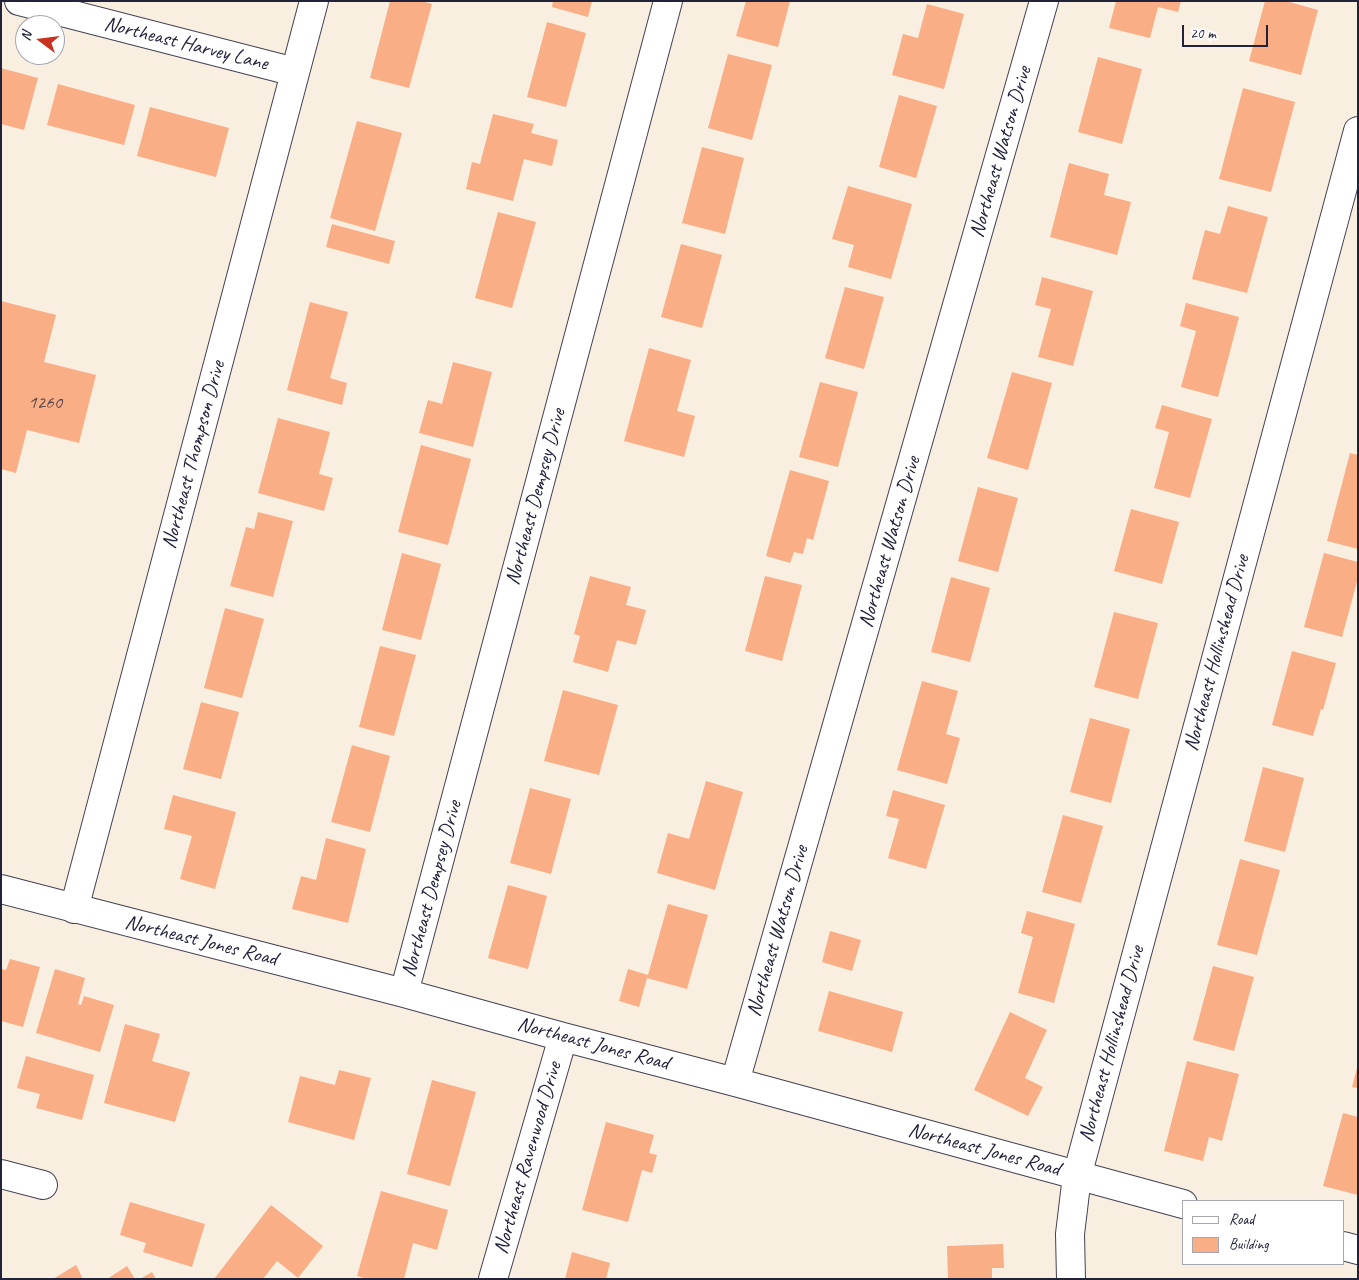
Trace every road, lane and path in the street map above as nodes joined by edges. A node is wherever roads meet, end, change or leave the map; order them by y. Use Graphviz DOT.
graph roads {
  1 [pos="19,1"];
  2 [pos="314,1"];
  3 [pos="668,1"];
  4 [pos="1044,1"];
  5 [pos="295,72"];
  6 [pos="1358,131"];
  7 [pos="1,889"];
  8 [pos="74,909"];
  9 [pos="404,993"];
  10 [pos="563,1037"];
  11 [pos="735,1082"];
  12 [pos="1,1174"];
  13 [pos="1077,1176"];
  14 [pos="43,1185"];
  15 [pos="1182,1204"];
  16 [pos="1344,1246"];
  17 [pos="1358,1250"];
  18 [pos="493,1279"];
  19 [pos="1071,1279"];
  1 -- 5 [label="street, Northeast Harvey Lane"];
  2 -- 5 [label="street, Northeast Thompson Drive"];
  3 -- 9 [label="street, Northeast Dempsey Drive"];
  4 -- 11 [label="street, Northeast Watson Drive"];
  5 -- 8 [label="street, Northeast Thompson Drive"];
  6 -- 13 [label="street, Northeast Hollinshead Drive"];
  7 -- 8 [label="street, Northeast Jones Road"];
  8 -- 9 [label="street, Northeast Jones Road"];
  9 -- 10 [label="street, Northeast Jones Road"];
  10 -- 11 [label="street, Northeast Jones Road"];
  10 -- 18 [label="street, Northeast Ravenwood Drive"];
  11 -- 13 [label="street, Northeast Jones Road"];
  12 -- 14 [label="street"];
  13 -- 15 [label="street, Northeast Jones Road"];
  13 -- 19 [label="street, Northeast Hollinshead Drive"];
  16 -- 17 [label="street"];
}
